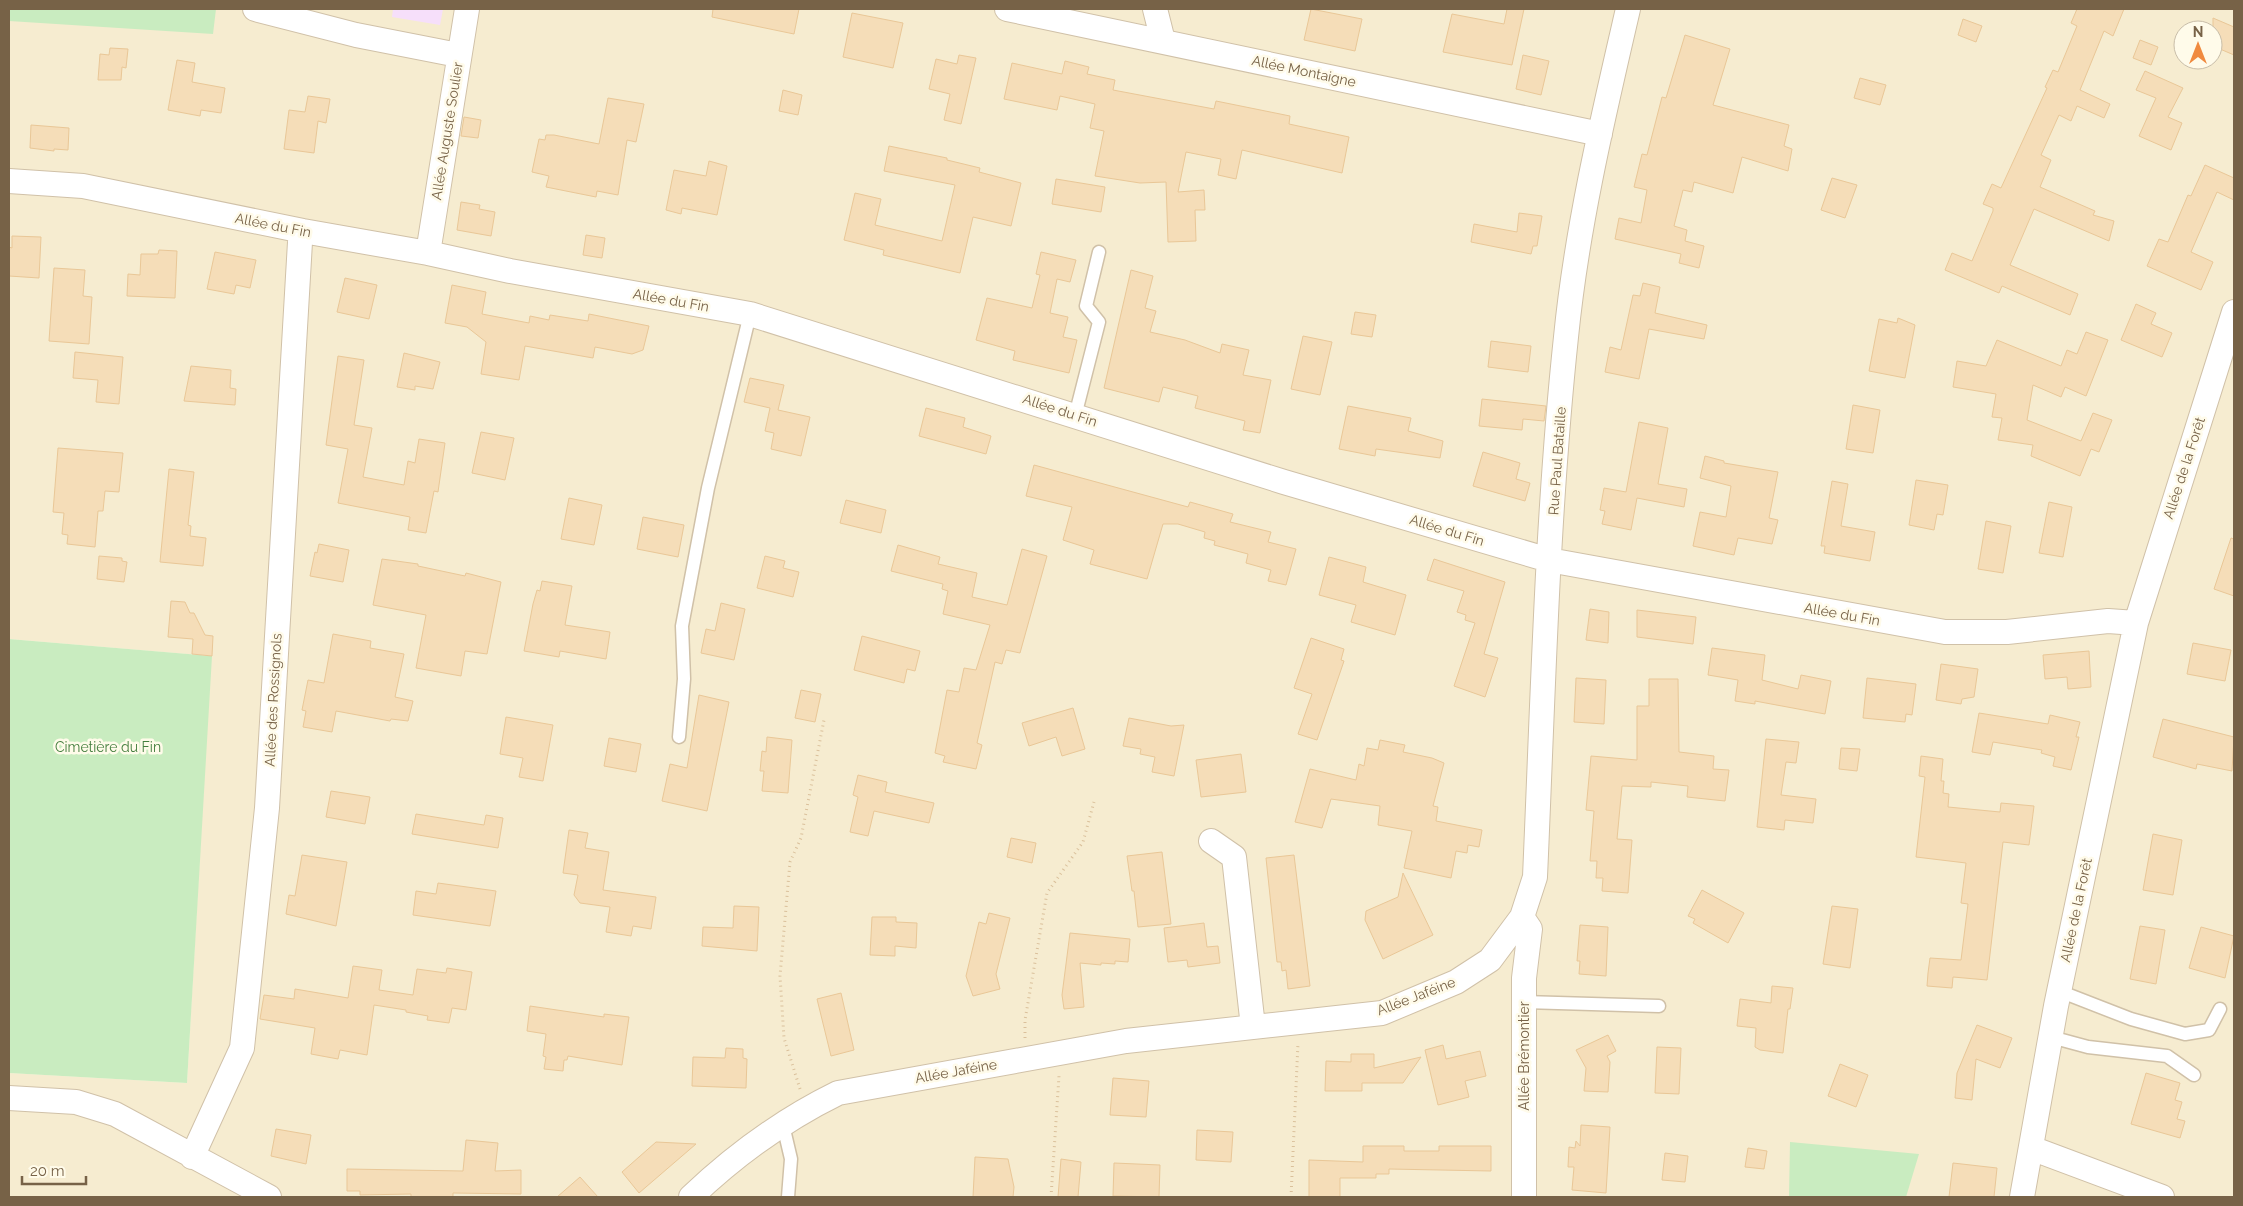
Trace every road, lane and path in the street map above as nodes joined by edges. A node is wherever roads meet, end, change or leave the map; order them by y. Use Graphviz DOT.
graph roads {
  1 [pos="255,9"];
  2 [pos="466,9"];
  3 [pos="1008,9"];
  4 [pos="1155,9"];
  5 [pos="1628,9"];
  6 [pos="1163,41"];
  7 [pos="458,55"];
  8 [pos="1600,134"];
  9 [pos="9,181"];
  10 [pos="303,231"];
  11 [pos="1098,252"];
  12 [pos="428,253"];
  13 [pos="2234,312"];
  14 [pos="750,314"];
  15 [pos="1076,416"];
  16 [pos="1549,560"];
  17 [pos="2136,624"];
  18 [pos="824,720"];
  19 [pos="679,737"];
  20 [pos="1094,802"];
  21 [pos="1211,841"];
  22 [pos="1522,917"];
  23 [pos="1490,960"];
  24 [pos="1524,978"];
  25 [pos="2059,991"];
  26 [pos="1524,1002"];
  27 [pos="1659,1006"];
  28 [pos="2220,1009"];
  29 [pos="1299,1022"];
  30 [pos="1253,1027"];
  31 [pos="2051,1037"];
  32 [pos="1060,1053"];
  33 [pos="1025,1059"];
  34 [pos="2194,1075"];
  35 [pos="9,1098"];
  36 [pos="806,1109"];
  37 [pos="783,1125"];
  38 [pos="2031,1148"];
  39 [pos="192,1156"];
  40 [pos="239,1190"];
  41 [pos="268,1197"];
  42 [pos="691,1197"];
  43 [pos="788,1197"];
  44 [pos="1050,1197"];
  45 [pos="1291,1197"];
  46 [pos="1524,1197"];
  47 [pos="2022,1197"];
  48 [pos="2162,1197"];
  1 -- 7 [label="street"];
  2 -- 7 [label="street, Allée Auguste Soulier"];
  3 -- 6 [label="street, Allée Montaigne"];
  4 -- 6 [label="street"];
  5 -- 8 [label="street, Rue Paul Bataille"];
  6 -- 8 [label="street, Allée Montaigne"];
  7 -- 12 [label="street, Allée Auguste Soulier"];
  8 -- 16 [label="street, Rue Paul Bataille"];
  9 -- 10 [label="street, Allée du Fin"];
  10 -- 12 [label="street, Allée du Fin"];
  10 -- 39 [label="street, Allée des Rossignols"];
  11 -- 15 [label="lane"];
  12 -- 14 [label="street, Allée du Fin"];
  13 -- 17 [label="street, Allée de la Forêt"];
  14 -- 15 [label="street, Allée du Fin"];
  14 -- 19 [label="lane"];
  15 -- 16 [label="street, Allée du Fin"];
  16 -- 17 [label="street, Allée du Fin"];
  16 -- 22 [label="street, Rue Paul Bataille"];
  17 -- 25 [label="street, Allée de la Forêt"];
  18 -- 36 [label="path"];
  20 -- 33 [label="path"];
  21 -- 30 [label="street"];
  22 -- 23 [label="street, Allée Jaféine"];
  22 -- 24 [label="street, Allée Brémontier"];
  23 -- 24 [label="street"];
  23 -- 29 [label="street, Allée Jaféine"];
  24 -- 26 [label="street, Allée Brémontier"];
  25 -- 28 [label="lane"];
  25 -- 31 [label="street, Allée de la Forêt"];
  26 -- 27 [label="lane"];
  26 -- 46 [label="street, Allée Brémontier"];
  29 -- 30 [label="street, Allée Jaféine"];
  29 -- 45 [label="path"];
  30 -- 32 [label="street, Allée Jaféine"];
  31 -- 34 [label="lane"];
  31 -- 38 [label="street, Allée de la Forêt"];
  32 -- 33 [label="street, Allée Jaféine"];
  32 -- 44 [label="path"];
  33 -- 36 [label="street, Allée Jaféine"];
  35 -- 39 [label="street"];
  36 -- 37 [label="street, Allée Jaféine"];
  37 -- 42 [label="street, Allée Jaféine"];
  37 -- 43 [label="lane"];
  38 -- 47 [label="street, Allée de la Forêt"];
  38 -- 48 [label="street"];
  39 -- 40 [label="street"];
  40 -- 41 [label="street"];
}
